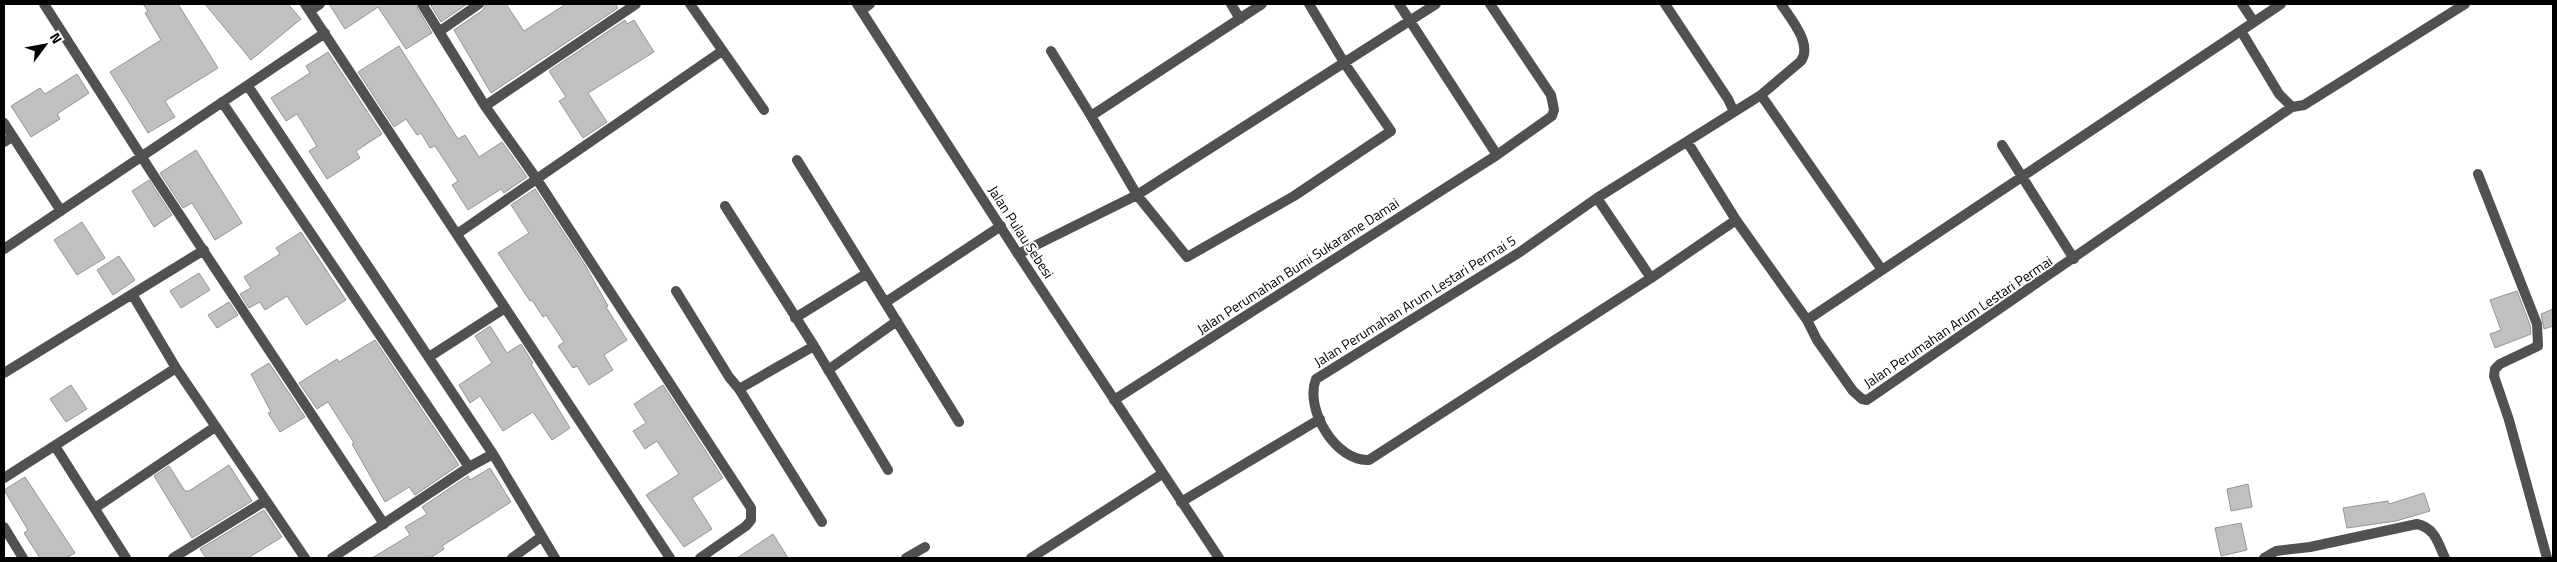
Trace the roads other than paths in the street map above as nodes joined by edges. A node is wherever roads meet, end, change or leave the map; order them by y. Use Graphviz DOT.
graph roads {
  1 [pos="44,4"];
  2 [pos="320,4"];
  3 [pos="422,4"];
  4 [pos="479,4"];
  5 [pos="636,4"];
  6 [pos="690,4"];
  7 [pos="1231,4"];
  8 [pos="1262,4"];
  9 [pos="1309,4"];
  10 [pos="1399,4"];
  11 [pos="1436,4"];
  12 [pos="1490,4"];
  13 [pos="1665,4"];
  14 [pos="1781,4"];
  15 [pos="2242,4"];
  16 [pos="2281,4"];
  17 [pos="2465,4"];
  18 [pos="863,6"];
  19 [pos="307,7"];
  20 [pos="1240,19"];
  21 [pos="1410,21"];
  22 [pos="2254,22"];
  23 [pos="440,31"];
  24 [pos="2242,31"];
  25 [pos="325,33"];
  26 [pos="722,51"];
  27 [pos="1051,51"];
  28 [pos="1345,64"];
  29 [pos="248,86"];
  30 [pos="1761,95"];
  31 [pos="222,102"];
  32 [pos="486,106"];
  33 [pos="2292,107"];
  34 [pos="764,110"];
  35 [pos="1734,112"];
  36 [pos="1092,116"];
  37 [pos="4,123"];
  38 [pos="8,139"];
  39 [pos="1688,143"];
  40 [pos="2002,145"];
  41 [pos="1497,155"];
  42 [pos="142,156"];
  43 [pos="797,160"];
  44 [pos="2478,174"];
  45 [pos="536,178"];
  46 [pos="2021,178"];
  47 [pos="1137,195"];
  48 [pos="1597,198"];
  49 [pos="725,206"];
  50 [pos="61,211"];
  51 [pos="1736,220"];
  52 [pos="1001,226"];
  53 [pos="457,234"];
  54 [pos="4,249"];
  55 [pos="204,250"];
  56 [pos="1018,254"];
  57 [pos="2074,259"];
  58 [pos="1882,270"];
  59 [pos="866,274"];
  60 [pos="1651,278"];
  61 [pos="676,291"];
  62 [pos="132,294"];
  63 [pos="886,302"];
  64 [pos="505,308"];
  65 [pos="795,318"];
  66 [pos="1807,320"];
  67 [pos="897,321"];
  68 [pos="814,346"];
  69 [pos="429,357"];
  70 [pos="176,368"];
  71 [pos="828,370"];
  72 [pos="4,373"];
  73 [pos="739,389"];
  74 [pos="1114,400"];
  75 [pos="1320,419"];
  76 [pos="959,422"];
  77 [pos="215,427"];
  78 [pos="55,446"];
  79 [pos="493,454"];
  80 [pos="469,467"];
  81 [pos="888,470"];
  82 [pos="1162,474"];
  83 [pos="4,478"];
  84 [pos="265,501"];
  85 [pos="1181,502"];
  86 [pos="95,508"];
  87 [pos="822,522"];
  88 [pos="384,524"];
  89 [pos="4,528"];
  90 [pos="541,538"];
  91 [pos="925,547"];
  92 [pos="23,558"];
  93 [pos="126,558"];
  94 [pos="173,558"];
  95 [pos="305,558"];
  96 [pos="332,558"];
  97 [pos="512,558"];
  98 [pos="554,558"];
  99 [pos="670,558"];
  100 [pos="700,558"];
  101 [pos="906,558"];
  102 [pos="1031,558"];
  103 [pos="1219,558"];
  104 [pos="2264,558"];
  105 [pos="2445,558"];
  106 [pos="2547,558"];
  1 -- 42 [label="street"];
  2 -- 19 [label="street"];
  3 -- 23 [label="street"];
  4 -- 23 [label="street"];
  5 -- 32 [label="street"];
  6 -- 26 [label="street"];
  7 -- 20 [label="street"];
  8 -- 20 [label="street"];
  9 -- 28 [label="street"];
  10 -- 21 [label="street"];
  11 -- 21 [label="street"];
  12 -- 41 [label="street, Jalan Perumahan Bumi Sukarame Damai"];
  13 -- 35 [label="street"];
  14 -- 30 [label="street, Jalan Perumahan Arum Lestari Permai 5"];
  15 -- 22 [label="street"];
  16 -- 22 [label="street"];
  17 -- 33 [label="street, Jalan Perumahan Arum Lestari Permai"];
  18 -- 52 [label="street, Jalan Pulau Sebesi"];
  19 -- 25 [label="street"];
  20 -- 36 [label="street"];
  21 -- 28 [label="street"];
  21 -- 41 [label="street"];
  22 -- 24 [label="street"];
  23 -- 32 [label="street"];
  24 -- 33 [label="street"];
  24 -- 46 [label="street"];
  25 -- 29 [label="street"];
  25 -- 53 [label="street"];
  26 -- 34 [label="street"];
  26 -- 45 [label="street"];
  27 -- 36 [label="street"];
  28 -- 47 [label="street"];
  28 -- 47 [label="street"];
  29 -- 31 [label="street"];
  29 -- 69 [label="street"];
  30 -- 35 [label="street, Jalan Perumahan Arum Lestari Permai 5"];
  30 -- 58 [label="street"];
  31 -- 42 [label="street"];
  31 -- 80 [label="street"];
  32 -- 45 [label="street"];
  33 -- 57 [label="street, Jalan Perumahan Arum Lestari Permai"];
  35 -- 39 [label="street, Jalan Perumahan Arum Lestari Permai 5"];
  36 -- 47 [label="street"];
  37 -- 38 [label="street"];
  38 -- 50 [label="street"];
  39 -- 48 [label="street, Jalan Perumahan Arum Lestari Permai 5"];
  39 -- 51 [label="street"];
  40 -- 46 [label="street, Jalan Perumahan Arum Lestari Permai"];
  41 -- 74 [label="street, Jalan Perumahan Bumi Sukarame Damai"];
  42 -- 50 [label="street"];
  42 -- 55 [label="street"];
  43 -- 59 [label="street"];
  44 -- 106 [label="street"];
  45 -- 53 [label="street"];
  45 -- 100 [label="street"];
  46 -- 57 [label="street, Jalan Perumahan Arum Lestari Permai"];
  46 -- 58 [label="street"];
  47 -- 56 [label="street"];
  48 -- 60 [label="street"];
  48 -- 75 [label="street, Jalan Perumahan Arum Lestari Permai 5"];
  49 -- 65 [label="street"];
  50 -- 54 [label="street"];
  51 -- 60 [label="street"];
  51 -- 66 [label="street"];
  52 -- 56 [label="street, Jalan Pulau Sebesi"];
  52 -- 63 [label="street"];
  53 -- 64 [label="street"];
  55 -- 62 [label="street"];
  55 -- 88 [label="street"];
  56 -- 74 [label="street, Jalan Pulau Sebesi"];
  57 -- 66 [label="street, Jalan Perumahan Arum Lestari Permai"];
  58 -- 66 [label="street"];
  59 -- 63 [label="street"];
  59 -- 65 [label="street"];
  60 -- 75 [label="street, Jalan Perumahan Arum Lestari Permai 5"];
  61 -- 73 [label="street"];
  62 -- 70 [label="street"];
  62 -- 72 [label="street"];
  63 -- 67 [label="street"];
  64 -- 69 [label="street"];
  64 -- 99 [label="street"];
  65 -- 68 [label="street"];
  67 -- 71 [label="street"];
  67 -- 76 [label="street"];
  68 -- 71 [label="street"];
  68 -- 73 [label="street"];
  69 -- 79 [label="street"];
  70 -- 77 [label="street"];
  70 -- 78 [label="street"];
  71 -- 81 [label="street"];
  73 -- 87 [label="street"];
  74 -- 82 [label="street, Jalan Pulau Sebesi"];
  75 -- 85 [label="street"];
  77 -- 84 [label="street"];
  77 -- 86 [label="street"];
  78 -- 83 [label="street"];
  78 -- 86 [label="street"];
  79 -- 80 [label="street"];
  79 -- 90 [label="street"];
  80 -- 88 [label="street"];
  82 -- 85 [label="street, Jalan Pulau Sebesi"];
  82 -- 102 [label="street"];
  84 -- 94 [label="street"];
  84 -- 95 [label="street"];
  85 -- 103 [label="street, Jalan Pulau Sebesi"];
  86 -- 93 [label="street"];
  88 -- 96 [label="street"];
  89 -- 92 [label="street"];
  90 -- 97 [label="street"];
  90 -- 98 [label="street"];
  91 -- 101 [label="street"];
  104 -- 105 [label="street"];
}
